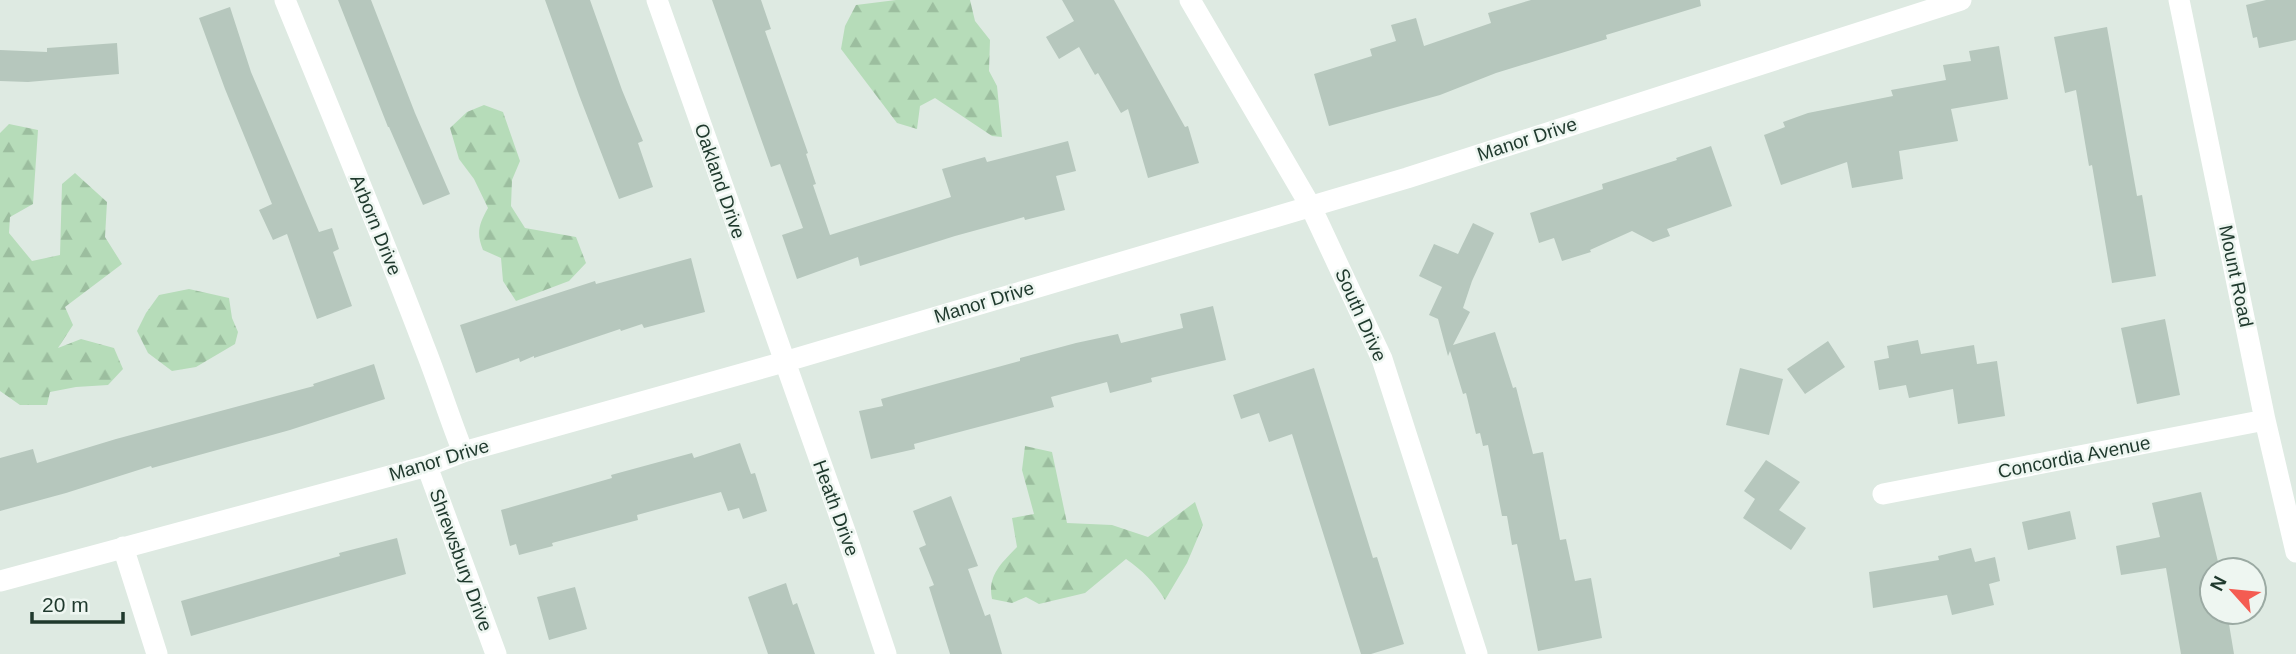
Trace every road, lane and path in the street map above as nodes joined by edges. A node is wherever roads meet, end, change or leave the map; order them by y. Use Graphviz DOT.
graph roads {
  1 [pos="285,0"];
  2 [pos="657,0"];
  3 [pos="1190,0"];
  4 [pos="1961,0"];
  5 [pos="2179,0"];
  6 [pos="1311,207"];
  7 [pos="784,362"];
  8 [pos="2265,420"];
  9 [pos="463,452"];
  10 [pos="427,466"];
  11 [pos="1883,494"];
  12 [pos="123,547"];
  13 [pos="2296,552"];
  14 [pos="0,581"];
  15 [pos="158,654"];
  16 [pos="496,654"];
  17 [pos="886,654"];
  18 [pos="1477,654"];
  1 -- 9 [label="street, Arborn Drive"];
  2 -- 7 [label="street, Oakland Drive"];
  3 -- 6 [label="street, South Drive"];
  4 -- 6 [label="street, Manor Drive"];
  5 -- 8 [label="street, Mount Road"];
  6 -- 7 [label="street, Manor Drive"];
  6 -- 18 [label="street, South Drive"];
  7 -- 9 [label="street, Manor Drive"];
  7 -- 17 [label="street, Heath Drive"];
  8 -- 11 [label="street, Concordia Avenue"];
  8 -- 13 [label="street, Mount Road"];
  9 -- 10 [label="street, Manor Drive"];
  10 -- 12 [label="street, Manor Drive"];
  10 -- 16 [label="street, Shrewsbury Drive"];
  12 -- 14 [label="street, Manor Drive"];
  12 -- 15 [label="street"];
}
